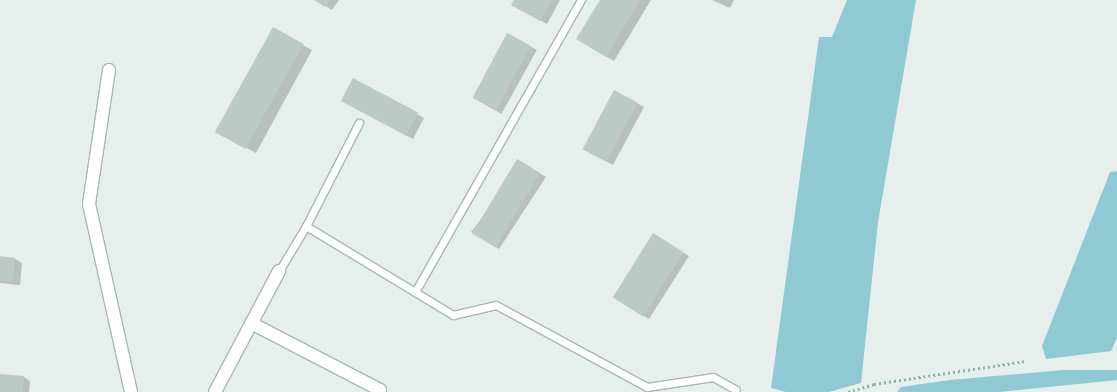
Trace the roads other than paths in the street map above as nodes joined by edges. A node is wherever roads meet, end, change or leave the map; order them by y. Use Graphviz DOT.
graph roads {
  1 [pos="581,0"];
  2 [pos="109,70"];
  3 [pos="360,123"];
  4 [pos="306,226"];
  5 [pos="279,271"];
  6 [pos="415,292"];
  7 [pos="251,323"];
  8 [pos="736,390"];
  9 [pos="131,392"];
  10 [pos="215,392"];
  11 [pos="380,392"];
  1 -- 6 [label="lane"];
  2 -- 9 [label="street"];
  3 -- 4 [label="lane"];
  4 -- 5 [label="lane"];
  4 -- 6 [label="lane"];
  5 -- 7 [label="street"];
  6 -- 8 [label="lane"];
  7 -- 10 [label="street"];
  7 -- 11 [label="street"];
}
